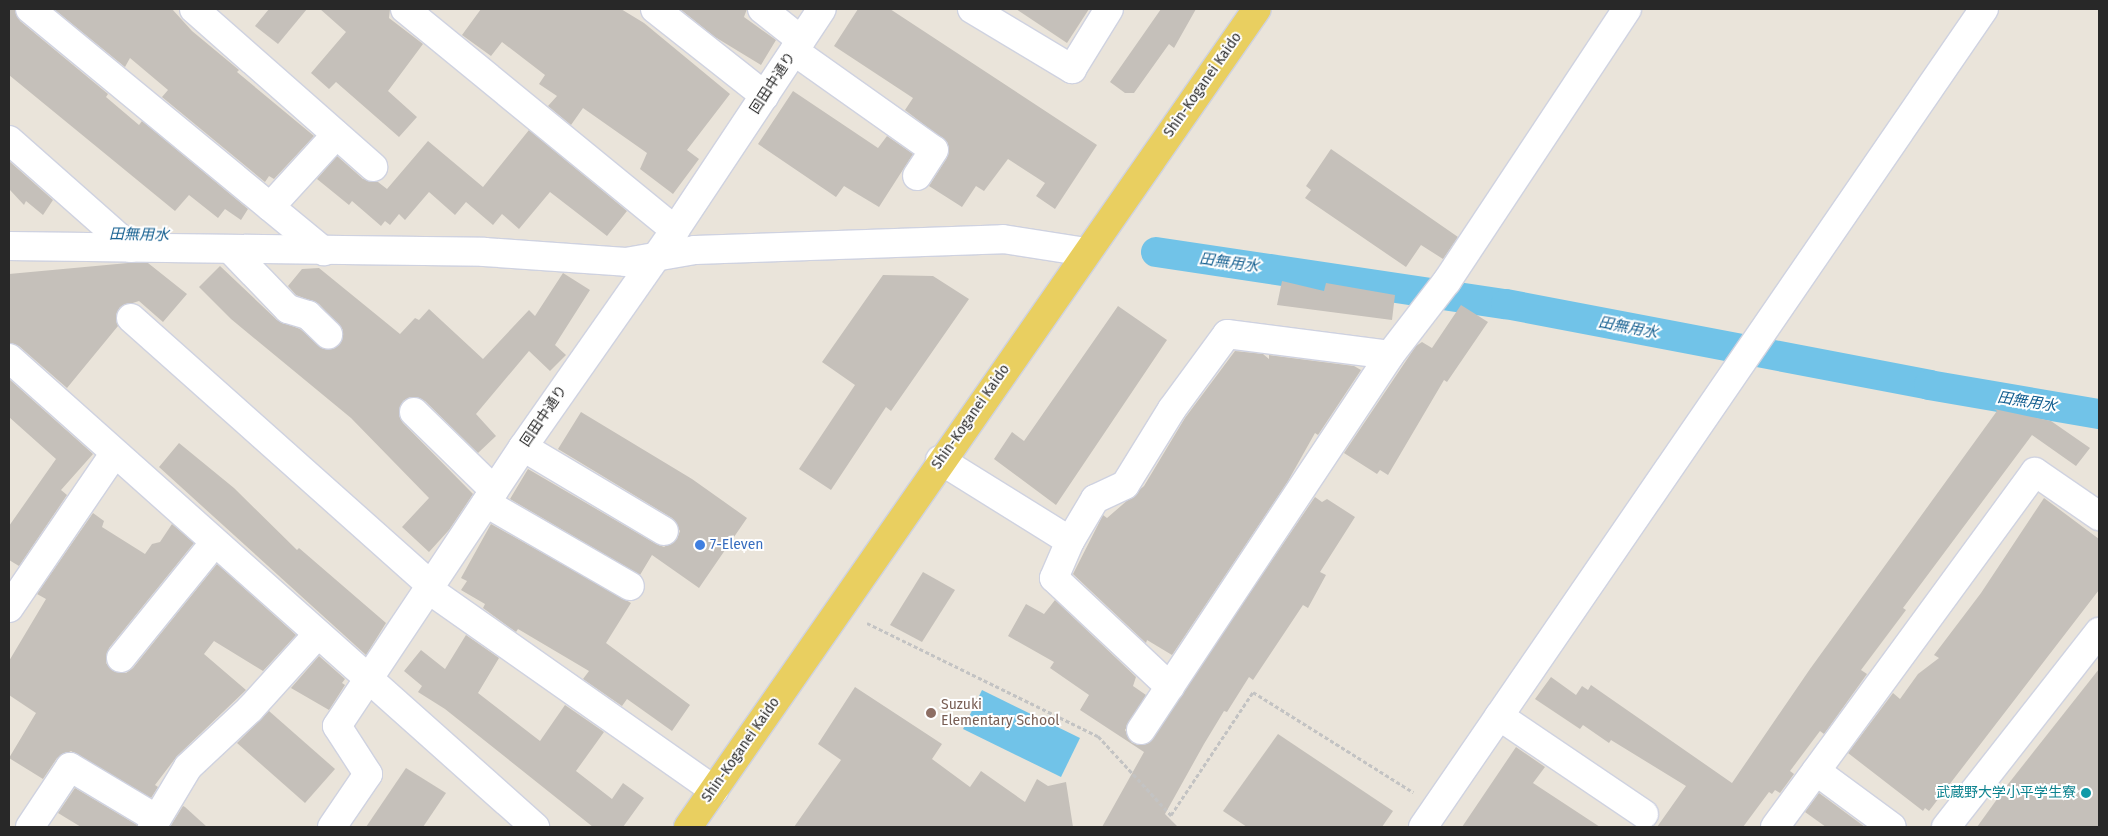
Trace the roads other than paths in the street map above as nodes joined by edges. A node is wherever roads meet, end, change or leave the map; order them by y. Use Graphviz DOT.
graph roads {
  1 [pos="30,9"];
  2 [pos="194,9"];
  3 [pos="405,9"];
  4 [pos="655,9"];
  5 [pos="762,9"];
  6 [pos="822,9"];
  7 [pos="972,9"];
  8 [pos="1109,9"];
  9 [pos="1257,9"];
  10 [pos="1627,9"];
  11 [pos="1984,9"];
  12 [pos="798,46"];
  13 [pos="765,96"];
  14 [pos="336,135"];
  15 [pos="9,140"];
  16 [pos="373,167"];
  17 [pos="917,176"];
  18 [pos="270,207"];
  19 [pos="675,230"];
  20 [pos="123,241"];
  21 [pos="9,246"];
  22 [pos="231,250"];
  23 [pos="324,251"];
  24 [pos="1086,252"];
  25 [pos="652,259"];
  26 [pos="131,318"];
  27 [pos="328,334"];
  28 [pos="1390,355"];
  29 [pos="9,358"];
  30 [pos="414,412"];
  31 [pos="523,447"];
  32 [pos="114,454"];
  33 [pos="940,460"];
  34 [pos="490,496"];
  35 [pos="2099,516"];
  36 [pos="664,530"];
  37 [pos="1070,541"];
  38 [pos="214,543"];
  39 [pos="630,586"];
  40 [pos="430,587"];
  41 [pos="9,608"];
  42 [pos="2099,632"];
  43 [pos="318,634"];
  44 [pos="121,658"];
  45 [pos="368,680"];
  46 [pos="1170,687"];
  47 [pos="1499,716"];
  48 [pos="1141,730"];
  49 [pos="1816,771"];
  50 [pos="714,790"];
  51 [pos="1645,813"];
  52 [pos="155,823"];
  53 [pos="30,827"];
  54 [pos="332,827"];
  55 [pos="535,827"];
  56 [pos="688,827"];
  57 [pos="1423,827"];
  58 [pos="1775,827"];
  59 [pos="1892,827"];
  60 [pos="1946,827"];
  1 -- 18 [label="street"];
  2 -- 14 [label="street"];
  3 -- 19 [label="street"];
  4 -- 13 [label="street"];
  5 -- 12 [label="street"];
  6 -- 12 [label="street, 回田中通り"];
  7 -- 8 [label="street"];
  9 -- 24 [label="main road, Shin-Koganei Kaido"];
  10 -- 28 [label="street"];
  11 -- 47 [label="street"];
  12 -- 13 [label="street, 回田中通り"];
  12 -- 17 [label="street"];
  13 -- 19 [label="street, 回田中通り"];
  14 -- 16 [label="street"];
  14 -- 18 [label="street"];
  15 -- 20 [label="street"];
  18 -- 23 [label="street"];
  19 -- 25 [label="street, 回田中通り"];
  20 -- 21 [label="street"];
  20 -- 22 [label="street"];
  22 -- 23 [label="street"];
  22 -- 27 [label="street"];
  23 -- 25 [label="street"];
  24 -- 25 [label="street"];
  24 -- 33 [label="main road, Shin-Koganei Kaido"];
  25 -- 31 [label="street, 回田中通り"];
  26 -- 40 [label="street"];
  28 -- 37 [label="street"];
  28 -- 46 [label="street"];
  29 -- 32 [label="street"];
  30 -- 34 [label="street"];
  31 -- 34 [label="street, 回田中通り"];
  31 -- 36 [label="street"];
  32 -- 38 [label="street"];
  32 -- 41 [label="street"];
  33 -- 37 [label="street"];
  33 -- 50 [label="main road, Shin-Koganei Kaido"];
  34 -- 39 [label="street"];
  34 -- 40 [label="street, 回田中通り"];
  35 -- 49 [label="street"];
  37 -- 46 [label="street"];
  38 -- 43 [label="street"];
  38 -- 44 [label="street"];
  40 -- 45 [label="street, 回田中通り"];
  40 -- 50 [label="street"];
  42 -- 60 [label="street"];
  43 -- 45 [label="street"];
  43 -- 52 [label="street"];
  45 -- 54 [label="street, 回田中通り"];
  45 -- 55 [label="street"];
  46 -- 48 [label="street"];
  47 -- 51 [label="street"];
  47 -- 57 [label="street"];
  49 -- 58 [label="street"];
  49 -- 59 [label="street"];
  50 -- 56 [label="main road, Shin-Koganei Kaido"];
  52 -- 53 [label="street"];
}
